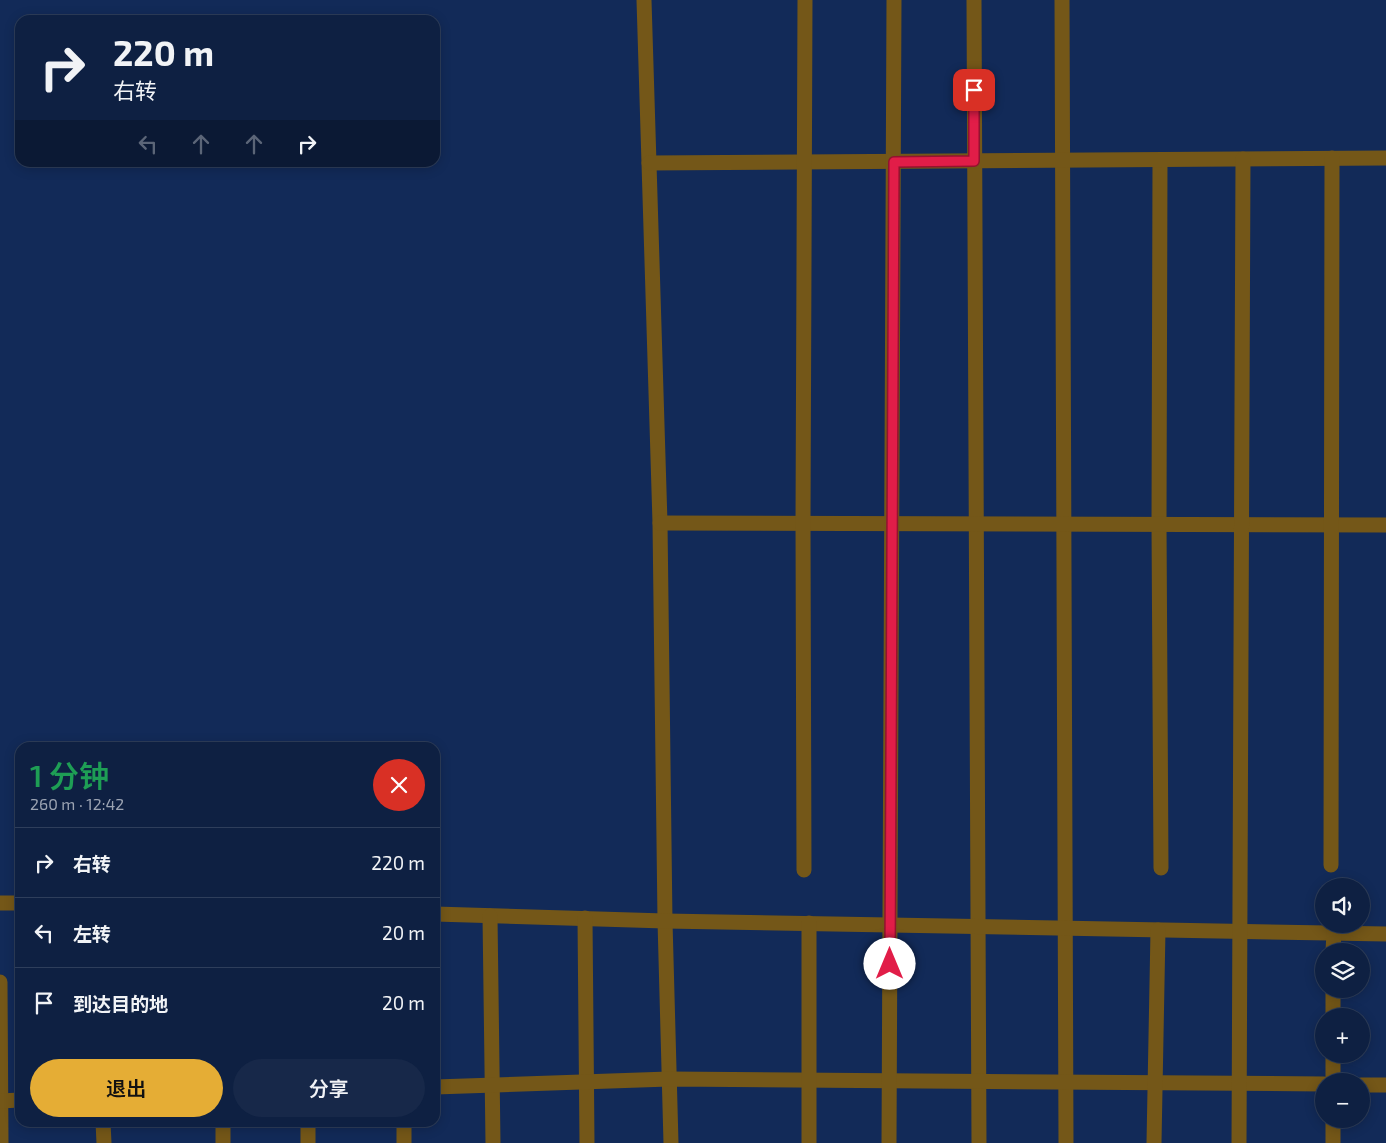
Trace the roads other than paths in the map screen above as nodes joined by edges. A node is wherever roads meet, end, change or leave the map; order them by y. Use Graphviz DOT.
graph roads {
  1 [pos="644,0"];
  2 [pos="805,0"];
  3 [pos="894,0"];
  4 [pos="974,0"];
  5 [pos="1062,0"];
  6 [pos="1332,158"];
  7 [pos="1386,158"];
  8 [pos="1243,159"];
  9 [pos="1063,160"];
  10 [pos="1160,160"];
  11 [pos="974,161"];
  12 [pos="804,162"];
  13 [pos="894,162"];
  14 [pos="649,163"];
  15 [pos="660,523"];
  16 [pos="803,523"];
  17 [pos="892,523"];
  18 [pos="976,524"];
  19 [pos="1064,524"];
  20 [pos="1159,524"];
  21 [pos="1242,524"];
  22 [pos="1330,524"];
  23 [pos="1386,525"];
  24 [pos="1331,865"];
  25 [pos="1161,868"];
  26 [pos="804,870"];
  27 [pos="0,903"];
  28 [pos="15,903"];
  29 [pos="440,914"];
  30 [pos="490,916"];
  31 [pos="585,918"];
  32 [pos="665,921"];
  33 [pos="809,923"];
  34 [pos="890,925"];
  35 [pos="978,926"];
  36 [pos="1066,928"];
  37 [pos="1158,930"];
  38 [pos="1240,931"];
  39 [pos="1315,933"];
  40 [pos="1334,933"];
  41 [pos="1386,934"];
  42 [pos="1334,943"];
  43 [pos="0,982"];
  44 [pos="669,1079"];
  45 [pos="809,1080"];
  46 [pos="889,1081"];
  47 [pos="587,1082"];
  48 [pos="979,1082"];
  49 [pos="1066,1082"];
  50 [pos="1155,1083"];
  51 [pos="1240,1084"];
  52 [pos="1315,1084"];
  53 [pos="492,1085"];
  54 [pos="1370,1085"];
  55 [pos="1386,1085"];
  56 [pos="440,1087"];
  57 [pos="0,1100"];
  58 [pos="15,1100"];
  59 [pos="103,1127"];
  60 [pos="223,1127"];
  61 [pos="308,1127"];
  62 [pos="404,1127"];
  63 [pos="1333,1128"];
  64 [pos="1,1143"];
  65 [pos="104,1143"];
  66 [pos="223,1143"];
  67 [pos="308,1143"];
  68 [pos="404,1143"];
  69 [pos="493,1143"];
  70 [pos="588,1143"];
  71 [pos="671,1143"];
  72 [pos="809,1143"];
  73 [pos="889,1143"];
  74 [pos="979,1143"];
  75 [pos="1066,1143"];
  76 [pos="1154,1143"];
  77 [pos="1239,1143"];
  78 [pos="1333,1143"];
  1 -- 14 [label="street"];
  2 -- 12 [label="street"];
  3 -- 13 [label="street"];
  4 -- 11 [label="street"];
  5 -- 9 [label="street"];
  6 -- 7 [label="street"];
  6 -- 8 [label="street"];
  6 -- 22 [label="street"];
  8 -- 10 [label="street"];
  8 -- 21 [label="street"];
  9 -- 10 [label="street"];
  9 -- 11 [label="street"];
  9 -- 19 [label="street"];
  10 -- 20 [label="street"];
  11 -- 13 [label="street"];
  11 -- 18 [label="street"];
  12 -- 13 [label="street"];
  12 -- 14 [label="street"];
  12 -- 16 [label="street"];
  13 -- 17 [label="street"];
  14 -- 15 [label="street"];
  15 -- 16 [label="street"];
  15 -- 32 [label="street"];
  16 -- 17 [label="street"];
  16 -- 26 [label="street"];
  17 -- 18 [label="street"];
  17 -- 34 [label="street"];
  18 -- 19 [label="street"];
  18 -- 35 [label="street"];
  19 -- 20 [label="street"];
  19 -- 36 [label="street"];
  20 -- 21 [label="street"];
  20 -- 25 [label="street"];
  21 -- 22 [label="street"];
  21 -- 38 [label="street"];
  22 -- 23 [label="street"];
  22 -- 24 [label="street"];
  27 -- 28 [label="street"];
  29 -- 30 [label="street"];
  30 -- 31 [label="street"];
  30 -- 53 [label="street"];
  31 -- 32 [label="street"];
  31 -- 47 [label="street"];
  32 -- 33 [label="street"];
  32 -- 44 [label="street"];
  33 -- 34 [label="street"];
  33 -- 45 [label="street"];
  34 -- 35 [label="street"];
  34 -- 46 [label="street"];
  35 -- 36 [label="street"];
  35 -- 48 [label="street"];
  36 -- 37 [label="street"];
  36 -- 49 [label="street"];
  37 -- 38 [label="street"];
  37 -- 50 [label="street"];
  38 -- 39 [label="street"];
  38 -- 51 [label="street"];
  40 -- 41 [label="street"];
  40 -- 42 [label="street"];
  43 -- 57 [label="street"];
  44 -- 45 [label="street"];
  44 -- 47 [label="street"];
  44 -- 71 [label="street"];
  45 -- 46 [label="street"];
  45 -- 72 [label="street"];
  46 -- 48 [label="street"];
  46 -- 73 [label="street"];
  47 -- 53 [label="street"];
  47 -- 70 [label="street"];
  48 -- 49 [label="street"];
  48 -- 74 [label="street"];
  49 -- 50 [label="street"];
  49 -- 75 [label="street"];
  50 -- 51 [label="street"];
  50 -- 76 [label="street"];
  51 -- 52 [label="street"];
  51 -- 77 [label="street"];
  53 -- 56 [label="street"];
  53 -- 69 [label="street"];
  54 -- 55 [label="street"];
  57 -- 58 [label="street"];
  57 -- 64 [label="street"];
  59 -- 65 [label="street"];
  60 -- 66 [label="street"];
  61 -- 67 [label="street"];
  62 -- 68 [label="street"];
  63 -- 78 [label="street"];
}
